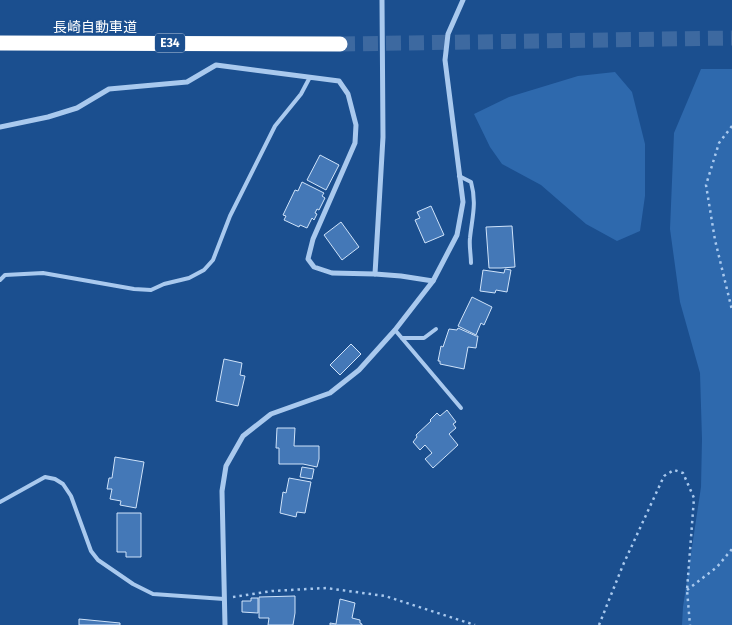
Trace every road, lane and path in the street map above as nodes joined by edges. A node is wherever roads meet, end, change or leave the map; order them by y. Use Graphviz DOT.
graph roads {
  1 [pos="382,0"];
  2 [pos="463,0"];
  3 [pos="0,43"];
  4 [pos="340,44"];
  5 [pos="310,77"];
  6 [pos="732,126"];
  7 [pos="0,127"];
  8 [pos="460,176"];
  9 [pos="471,263"];
  10 [pos="375,274"];
  11 [pos="0,280"];
  12 [pos="433,280"];
  13 [pos="732,310"];
  14 [pos="436,329"];
  15 [pos="395,330"];
  16 [pos="402,338"];
  17 [pos="461,408"];
  18 [pos="0,502"];
  19 [pos="732,549"];
  20 [pos="687,590"];
  21 [pos="224,598"];
  22 [pos="225,625"];
  23 [pos="475,625"];
  24 [pos="599,625"];
  25 [pos="690,625"];
  1 -- 10 [label="street"];
  2 -- 8 [label="street"];
  3 -- 4 [label="highway, 長崎自動車道 / E34"];
  5 -- 7 [label="street"];
  5 -- 10 [label="street"];
  5 -- 11 [label="lane"];
  6 -- 13 [label="path"];
  8 -- 9 [label="lane"];
  8 -- 12 [label="street"];
  10 -- 12 [label="street"];
  12 -- 15 [label="street"];
  14 -- 16 [label="lane"];
  15 -- 16 [label="lane"];
  15 -- 21 [label="street"];
  16 -- 17 [label="lane"];
  18 -- 21 [label="lane"];
  19 -- 20 [label="path"];
  20 -- 24 [label="path"];
  20 -- 25 [label="path"];
  21 -- 22 [label="street"];
  21 -- 23 [label="path"];
}
